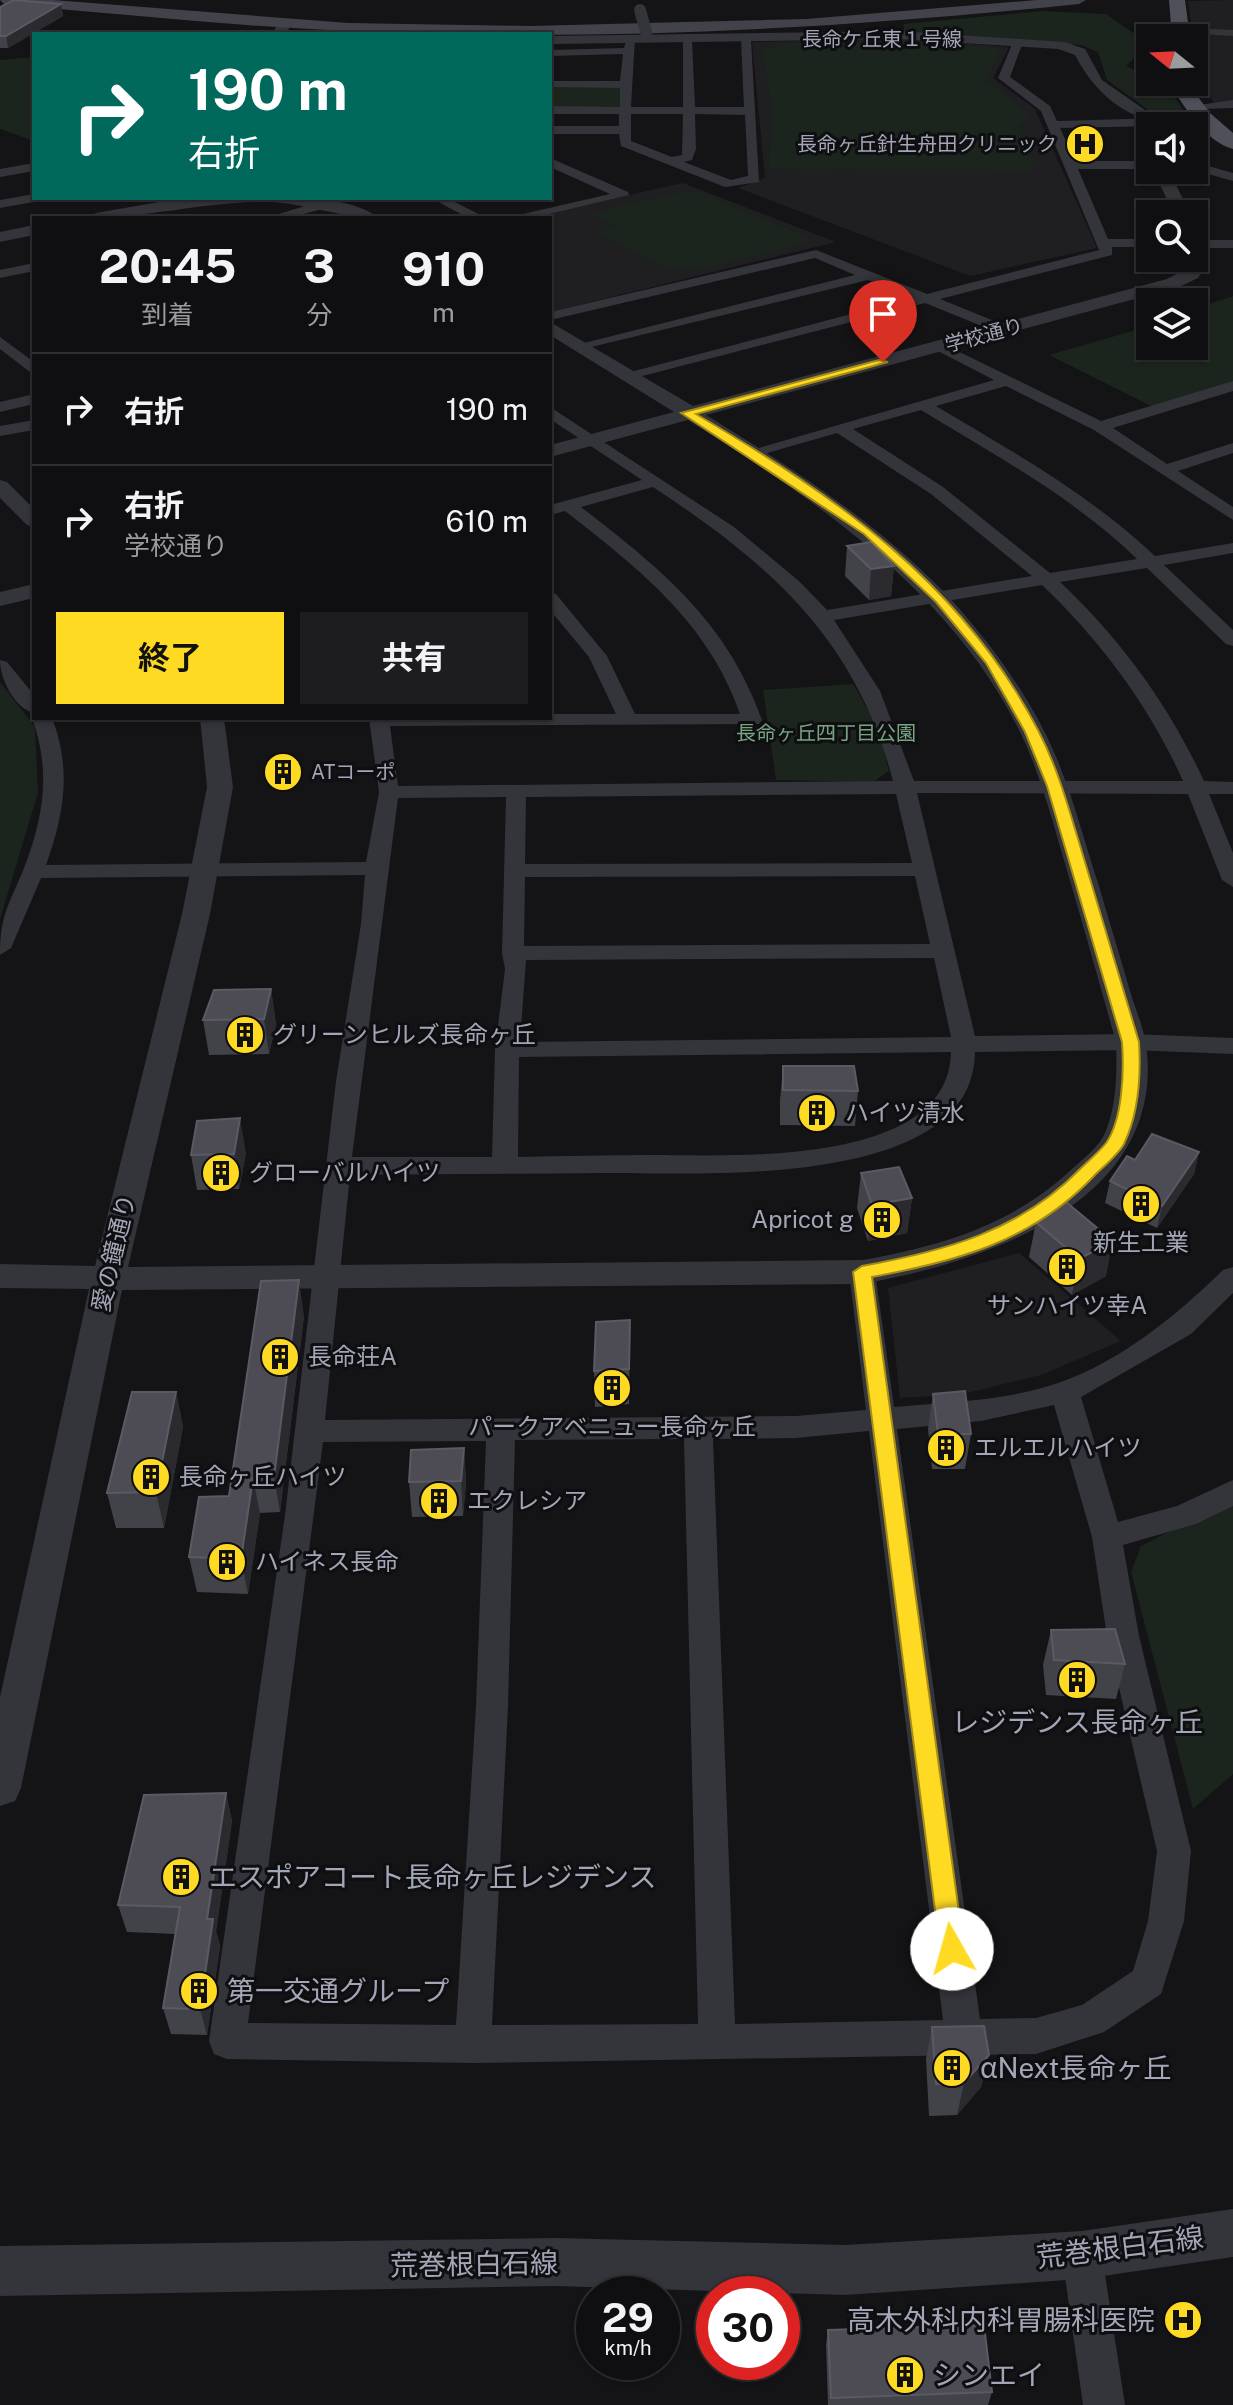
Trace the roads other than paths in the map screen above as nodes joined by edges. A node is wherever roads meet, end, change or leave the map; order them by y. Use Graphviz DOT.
graph roads {
  1 [pos="4,0"];
  2 [pos="15,0"];
  3 [pos="70,0"];
  4 [pos="1024,0"];
  5 [pos="1079,0"];
  6 [pos="1165,0"];
  7 [pos="1177,0"];
  8 [pos="0,8"];
  9 [pos="640,10"];
  10 [pos="1171,24"];
  11 [pos="1175,24"];
  12 [pos="282,28"];
  13 [pos="1208,33"];
  14 [pos="1233,33"];
  15 [pos="648,38"];
  16 [pos="552,40"];
  17 [pos="746,40"];
  18 [pos="688,41"];
  19 [pos="1018,42"];
  20 [pos="630,46"];
  21 [pos="552,53"];
  22 [pos="566,53"];
  23 [pos="552,84"];
  24 [pos="565,84"];
  25 [pos="627,85"];
  26 [pos="1190,96"];
  27 [pos="1199,96"];
  28 [pos="1233,104"];
  29 [pos="1205,105"];
  30 [pos="552,110"];
  31 [pos="627,110"];
  32 [pos="688,111"];
  33 [pos="750,111"];
  34 [pos="1139,112"];
  35 [pos="1136,123"];
  36 [pos="1053,125"];
  37 [pos="552,130"];
  38 [pos="625,130"];
  39 [pos="1208,131"];
  40 [pos="1208,135"];
  41 [pos="1229,136"];
  42 [pos="672,161"];
  43 [pos="552,163"];
  44 [pos="1071,165"];
  45 [pos="1136,165"];
  46 [pos="32,167"];
  47 [pos="1208,170"];
  48 [pos="0,173"];
  49 [pos="1233,177"];
  50 [pos="32,198"];
  51 [pos="218,200"];
  52 [pos="276,200"];
  53 [pos="441,200"];
  54 [pos="551,200"];
  55 [pos="0,204"];
  56 [pos="321,205"];
  57 [pos="564,207"];
  58 [pos="108,216"];
  59 [pos="280,216"];
  60 [pos="362,216"];
  61 [pos="475,216"];
  62 [pos="522,216"];
  63 [pos="32,230"];
  64 [pos="0,237"];
  65 [pos="1104,243"];
  66 [pos="1136,243"];
  67 [pos="1208,243"];
  68 [pos="1233,244"];
  69 [pos="31,271"];
  70 [pos="1194,272"];
  71 [pos="0,274"];
  72 [pos="871,275"];
  73 [pos="928,298"];
  74 [pos="552,316"];
  75 [pos="552,328"];
  76 [pos="1004,330"];
  77 [pos="0,341"];
  78 [pos="579,346"];
  79 [pos="941,347"];
  80 [pos="32,368"];
  81 [pos="627,375"];
  82 [pos="1007,381"];
  83 [pos="1233,386"];
  84 [pos="32,399"];
  85 [pos="925,406"];
  86 [pos="0,407"];
  87 [pos="552,413"];
  88 [pos="686,413"];
  89 [pos="32,425"];
  90 [pos="1100,427"];
  91 [pos="843,430"];
  92 [pos="0,431"];
  93 [pos="591,440"];
  94 [pos="1233,448"];
  95 [pos="552,450"];
  96 [pos="753,452"];
  97 [pos="1166,470"];
  98 [pos="656,481"];
  99 [pos="0,486"];
  100 [pos="559,507"];
  101 [pos="29,509"];
  102 [pos="1232,513"];
  103 [pos="1233,548"];
  104 [pos="1155,562"];
  105 [pos="1047,581"];
  106 [pos="32,591"];
  107 [pos="0,599"];
  108 [pos="941,599"];
  109 [pos="552,600"];
  110 [pos="823,616"];
  111 [pos="1233,640"];
  112 [pos="0,666"];
  113 [pos="32,705"];
  114 [pos="552,718"];
  115 [pos="628,719"];
  116 [pos="43,720"];
  117 [pos="212,720"];
  118 [pos="380,720"];
  119 [pos="1054,786"];
  120 [pos="907,788"];
  121 [pos="1233,788"];
  122 [pos="1198,789"];
  123 [pos="516,791"];
  124 [pos="389,792"];
  125 [pos="205,868"];
  126 [pos="376,868"];
  127 [pos="925,869"];
  128 [pos="515,871"];
  129 [pos="32,872"];
  130 [pos="1233,880"];
  131 [pos="0,948"];
  132 [pos="944,951"];
  133 [pos="513,953"];
  134 [pos="1131,1042"];
  135 [pos="963,1044"];
  136 [pos="1233,1046"];
  137 [pos="507,1050"];
  138 [pos="505,1165"];
  139 [pos="339,1166"];
  140 [pos="862,1272"];
  141 [pos="0,1276"];
  142 [pos="109,1277"];
  143 [pos="329,1277"];
  144 [pos="1233,1277"];
  145 [pos="1065,1392"];
  146 [pos="881,1421"];
  147 [pos="698,1428"];
  148 [pos="501,1430"];
  149 [pos="310,1431"];
  150 [pos="1233,1492"];
  151 [pos="1107,1537"];
  152 [pos="0,1788"];
  153 [pos="964,2037"];
  154 [pos="717,2042"];
  155 [pos="473,2045"];
  156 [pos="1233,2233"];
  157 [pos="1082,2255"];
  158 [pos="0,2271"];
  159 [pos="1104,2405"];
  1 -- 2 [label="main road"];
  2 -- 8 [label="street"];
  2 -- 12 [label="main road"];
  3 -- 4 [label="main road"];
  5 -- 12 [label="main road"];
  6 -- 10 [label="main road"];
  7 -- 11 [label="main road"];
  9 -- 15 [label="street, bridge"];
  13 -- 14 [label="street"];
  15 -- 18 [label="street, 長命ケ丘東１号線"];
  15 -- 20 [label="street, 長命ケ丘東１号線"];
  16 -- 20 [label="street, 長命ケ丘東１号線"];
  17 -- 18 [label="street, 長命ケ丘東１号線"];
  17 -- 19 [label="street, 長命ケ丘東１号線"];
  17 -- 33 [label="street"];
  18 -- 32 [label="street"];
  19 -- 34 [label="street, 長命ケ丘東１号線"];
  19 -- 36 [label="street"];
  20 -- 22 [label="street"];
  20 -- 25 [label="street"];
  21 -- 22 [label="street"];
  22 -- 24 [label="street"];
  23 -- 24 [label="street"];
  24 -- 25 [label="street"];
  25 -- 31 [label="street"];
  26 -- 41 [label="main road"];
  27 -- 29 [label="main road"];
  28 -- 29 [label="street"];
  29 -- 41 [label="main road"];
  30 -- 31 [label="street"];
  31 -- 32 [label="street"];
  31 -- 38 [label="street"];
  32 -- 33 [label="street"];
  32 -- 42 [label="street"];
  33 -- 42 [label="street"];
  35 -- 36 [label="street"];
  36 -- 44 [label="street"];
  37 -- 38 [label="street"];
  38 -- 42 [label="street"];
  39 -- 41 [label="street"];
  40 -- 41 [label="street"];
  43 -- 57 [label="street"];
  44 -- 45 [label="street"];
  44 -- 65 [label="street"];
  46 -- 48 [label="street"];
  47 -- 49 [label="street"];
  50 -- 55 [label="street"];
  51 -- 58 [label="street"];
  52 -- 56 [label="street"];
  53 -- 61 [label="street"];
  54 -- 57 [label="street"];
  56 -- 59 [label="street"];
  56 -- 60 [label="street"];
  57 -- 62 [label="street"];
  63 -- 64 [label="street"];
  65 -- 66 [label="street"];
  65 -- 73 [label="street"];
  67 -- 68 [label="street"];
  69 -- 71 [label="street"];
  70 -- 76 [label="street, 学校通り"];
  72 -- 73 [label="street"];
  72 -- 74 [label="street"];
  72 -- 78 [label="street"];
  73 -- 76 [label="street"];
  73 -- 81 [label="street"];
  75 -- 78 [label="street"];
  76 -- 79 [label="street, 学校通り"];
  77 -- 80 [label="street"];
  78 -- 81 [label="street"];
  79 -- 82 [label="street"];
  79 -- 88 [label="street, 学校通り"];
  81 -- 88 [label="street"];
  82 -- 85 [label="street"];
  82 -- 90 [label="street"];
  83 -- 90 [label="street"];
  84 -- 86 [label="street"];
  85 -- 91 [label="street"];
  85 -- 104 [label="street"];
  87 -- 93 [label="street"];
  88 -- 93 [label="street, 学校通り"];
  88 -- 96 [label="street"];
  89 -- 92 [label="street"];
  90 -- 97 [label="street"];
  91 -- 96 [label="street"];
  91 -- 105 [label="street"];
  93 -- 95 [label="street, 学校通り"];
  93 -- 98 [label="street"];
  94 -- 97 [label="street"];
  96 -- 108 [label="street"];
  97 -- 102 [label="street"];
  98 -- 100 [label="street"];
  98 -- 110 [label="street"];
  99 -- 101 [label="street"];
  100 -- 115 [label="street"];
  103 -- 104 [label="street"];
  104 -- 105 [label="street"];
  104 -- 111 [label="street"];
  105 -- 108 [label="street"];
  105 -- 122 [label="street"];
  106 -- 107 [label="street"];
  108 -- 110 [label="street"];
  108 -- 119 [label="street"];
  109 -- 115 [label="street"];
  110 -- 120 [label="street"];
  112 -- 113 [label="street"];
  114 -- 115 [label="street"];
  116 -- 129 [label="street"];
  117 -- 125 [label="street, 愛の鐘通り"];
  118 -- 124 [label="street"];
  119 -- 120 [label="street"];
  119 -- 122 [label="street"];
  119 -- 134 [label="street"];
  120 -- 123 [label="street"];
  120 -- 127 [label="street"];
  121 -- 122 [label="street"];
  122 -- 130 [label="street"];
  123 -- 124 [label="street"];
  123 -- 128 [label="street"];
  124 -- 126 [label="street"];
  125 -- 126 [label="street"];
  125 -- 129 [label="street"];
  125 -- 142 [label="street, 愛の鐘通り"];
  126 -- 139 [label="street"];
  127 -- 128 [label="street"];
  127 -- 132 [label="street"];
  128 -- 133 [label="street"];
  129 -- 131 [label="street"];
  132 -- 133 [label="street"];
  132 -- 135 [label="street"];
  133 -- 137 [label="street"];
  134 -- 135 [label="street"];
  134 -- 136 [label="street"];
  134 -- 140 [label="street"];
  135 -- 137 [label="street"];
  135 -- 138 [label="street"];
  137 -- 138 [label="street"];
  138 -- 139 [label="street"];
  139 -- 143 [label="street"];
  140 -- 143 [label="street"];
  140 -- 146 [label="street"];
  141 -- 142 [label="street"];
  142 -- 143 [label="street"];
  142 -- 152 [label="street, 愛の鐘通り"];
  143 -- 149 [label="street"];
  144 -- 145 [label="street"];
  145 -- 146 [label="street"];
  145 -- 151 [label="street"];
  146 -- 147 [label="street"];
  146 -- 153 [label="street"];
  147 -- 148 [label="street"];
  147 -- 154 [label="street"];
  148 -- 149 [label="street"];
  148 -- 155 [label="street"];
  149 -- 155 [label="street"];
  150 -- 151 [label="street"];
  151 -- 153 [label="street"];
  153 -- 154 [label="street"];
  154 -- 155 [label="street"];
  156 -- 157 [label="street, 荒巻根白石線"];
  157 -- 158 [label="street, 荒巻根白石線"];
  157 -- 159 [label="street"];
}
